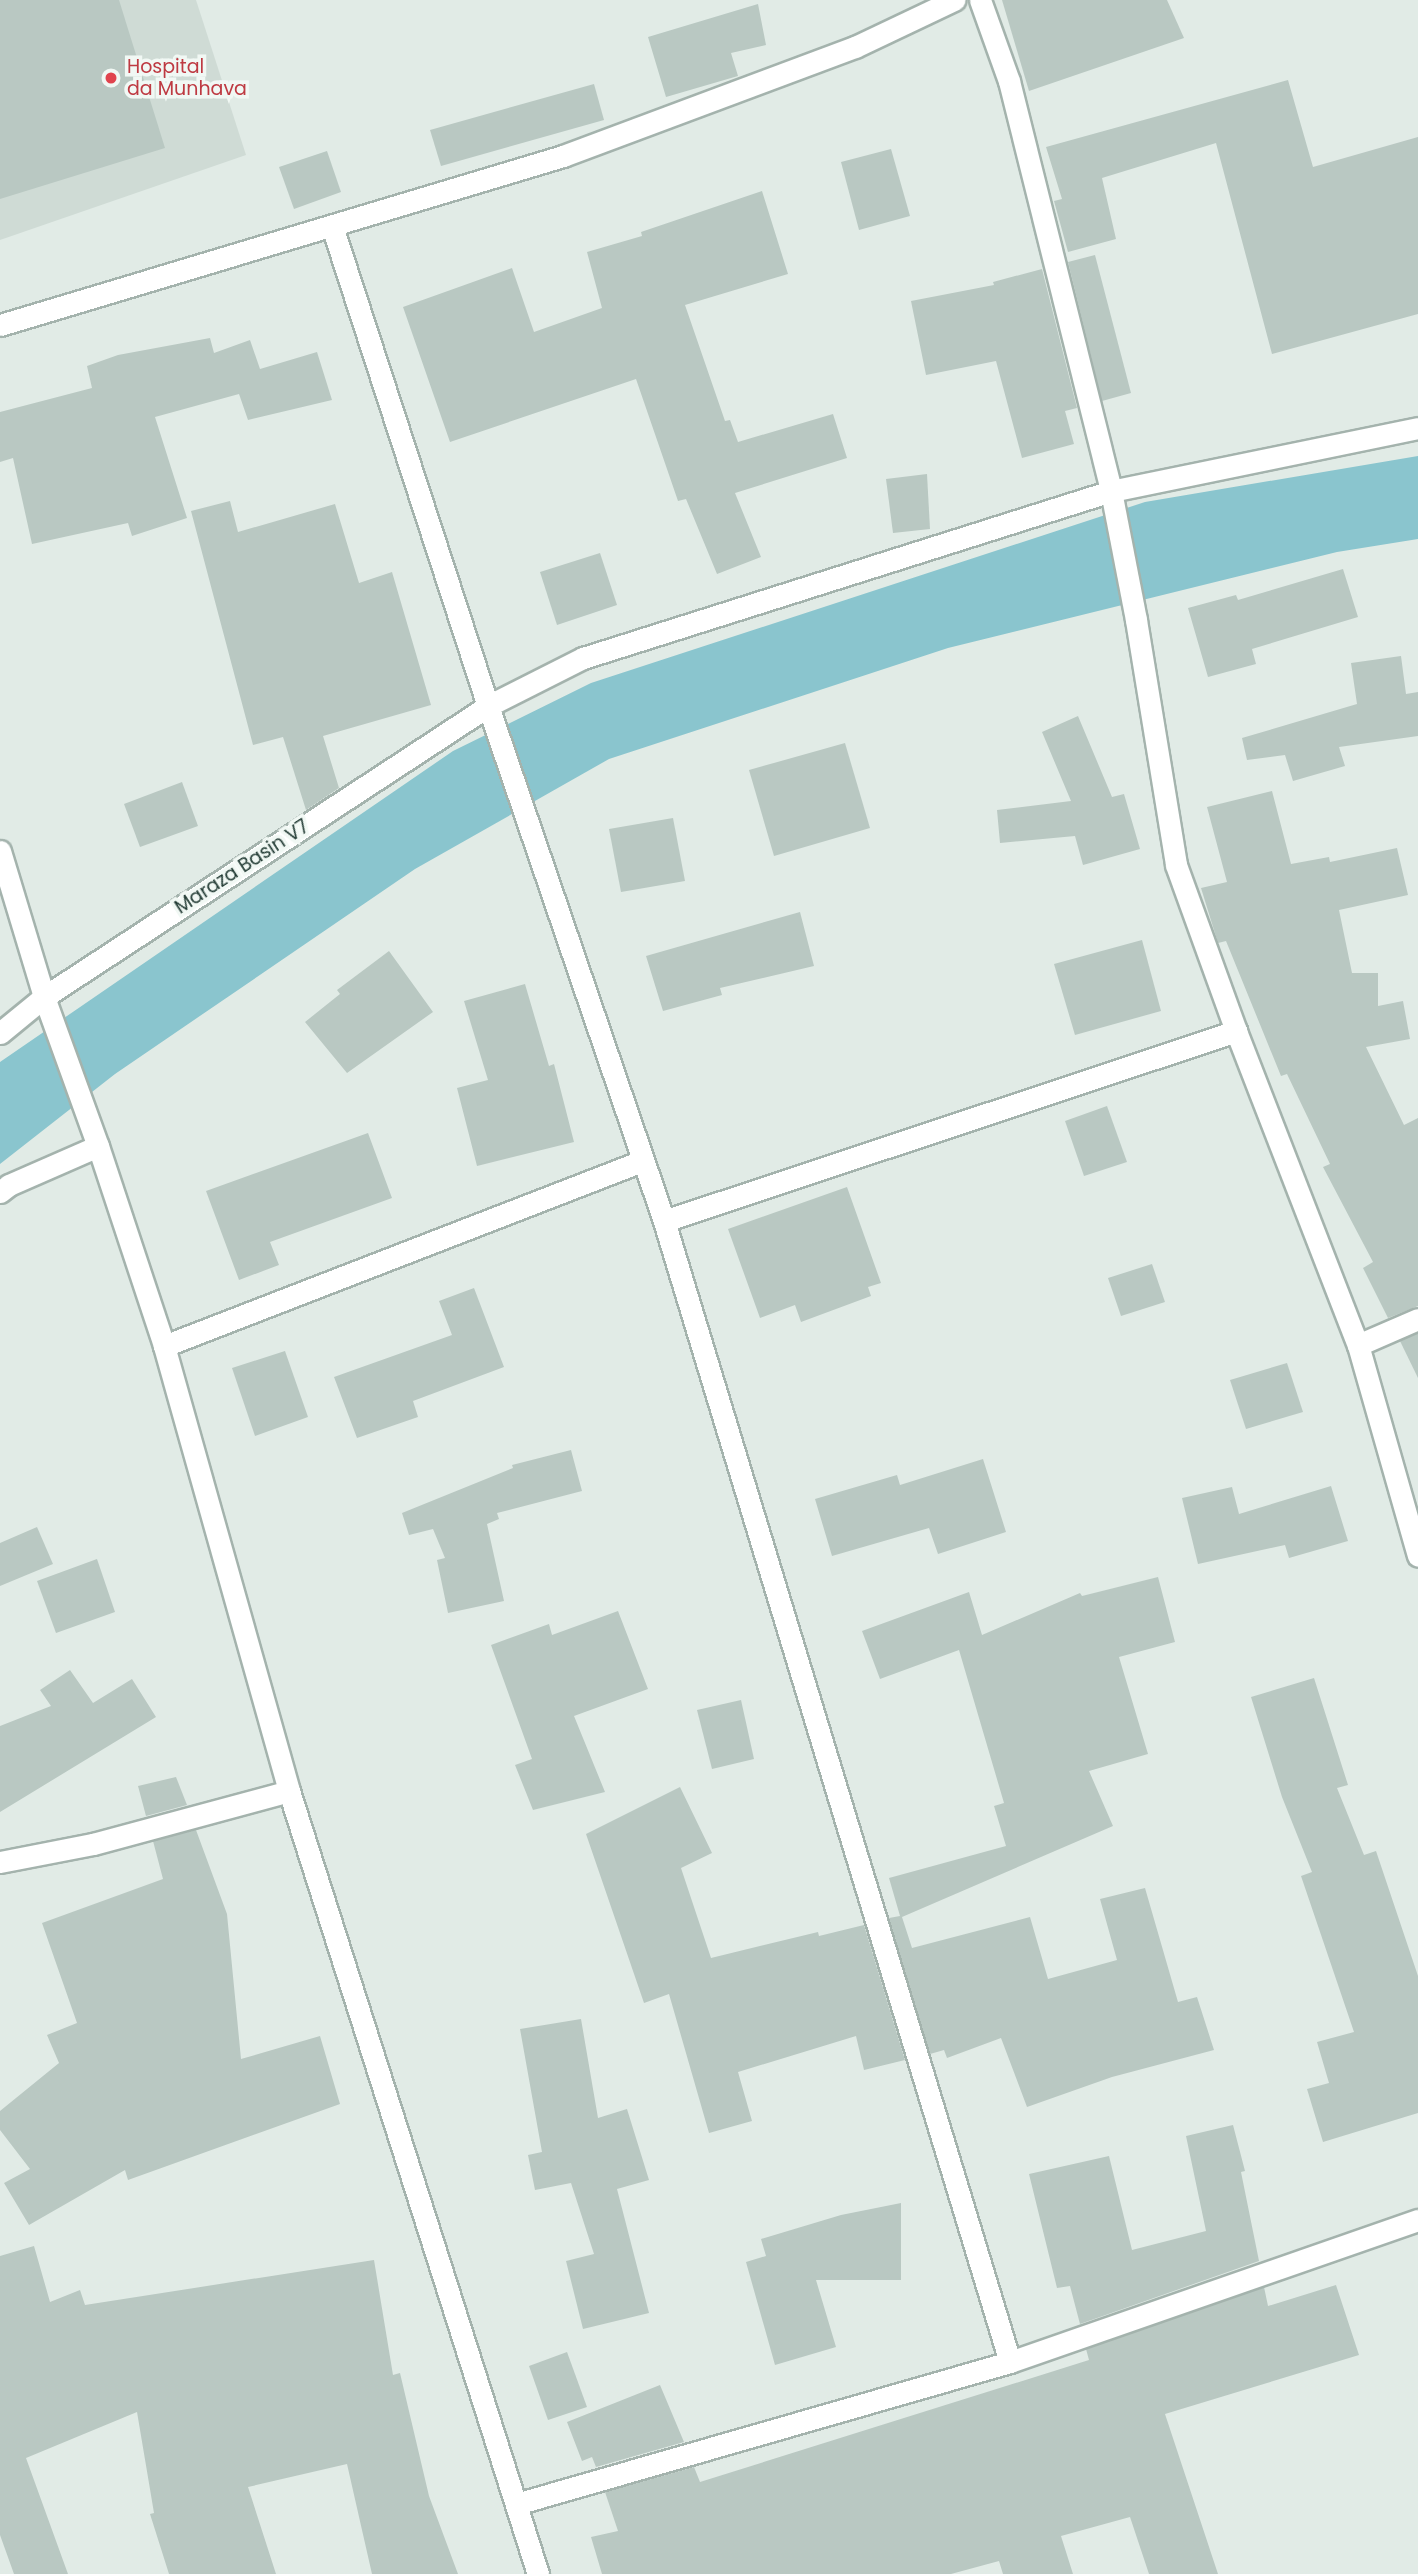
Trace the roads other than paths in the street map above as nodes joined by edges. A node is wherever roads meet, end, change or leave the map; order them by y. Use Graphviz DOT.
graph roads {
  1 [pos="954,0"];
  2 [pos="980,0"];
  3 [pos="332,226"];
  4 [pos="0,325"];
  5 [pos="1418,428"];
  6 [pos="1111,491"];
  7 [pos="488,706"];
  8 [pos="0,851"];
  9 [pos="44,997"];
  10 [pos="1236,1031"];
  11 [pos="0,1033"];
  12 [pos="98,1146"];
  13 [pos="642,1161"];
  14 [pos="0,1192"];
  15 [pos="664,1221"];
  16 [pos="1418,1319"];
  17 [pos="1357,1345"];
  18 [pos="164,1346"];
  19 [pos="1418,1556"];
  20 [pos="289,1791"];
  21 [pos="0,1863"];
  22 [pos="1418,2220"];
  23 [pos="1010,2361"];
  24 [pos="516,2504"];
  25 [pos="538,2574"];
  1 -- 3 [label="street"];
  2 -- 6 [label="street"];
  3 -- 4 [label="street"];
  3 -- 7 [label="street"];
  5 -- 6 [label="street, Maraza Basin V7"];
  6 -- 7 [label="street, Maraza Basin V7"];
  6 -- 10 [label="street"];
  7 -- 9 [label="street, Maraza Basin V7"];
  7 -- 13 [label="street"];
  8 -- 9 [label="street"];
  9 -- 11 [label="street, Maraza Basin V7"];
  9 -- 12 [label="street"];
  10 -- 15 [label="street"];
  10 -- 17 [label="street"];
  12 -- 14 [label="street"];
  12 -- 18 [label="street"];
  13 -- 15 [label="street"];
  13 -- 18 [label="street"];
  15 -- 23 [label="street"];
  16 -- 17 [label="street"];
  17 -- 19 [label="street"];
  18 -- 20 [label="street"];
  20 -- 21 [label="street"];
  20 -- 24 [label="street"];
  22 -- 23 [label="street"];
  23 -- 24 [label="street"];
  24 -- 25 [label="street"];
}
